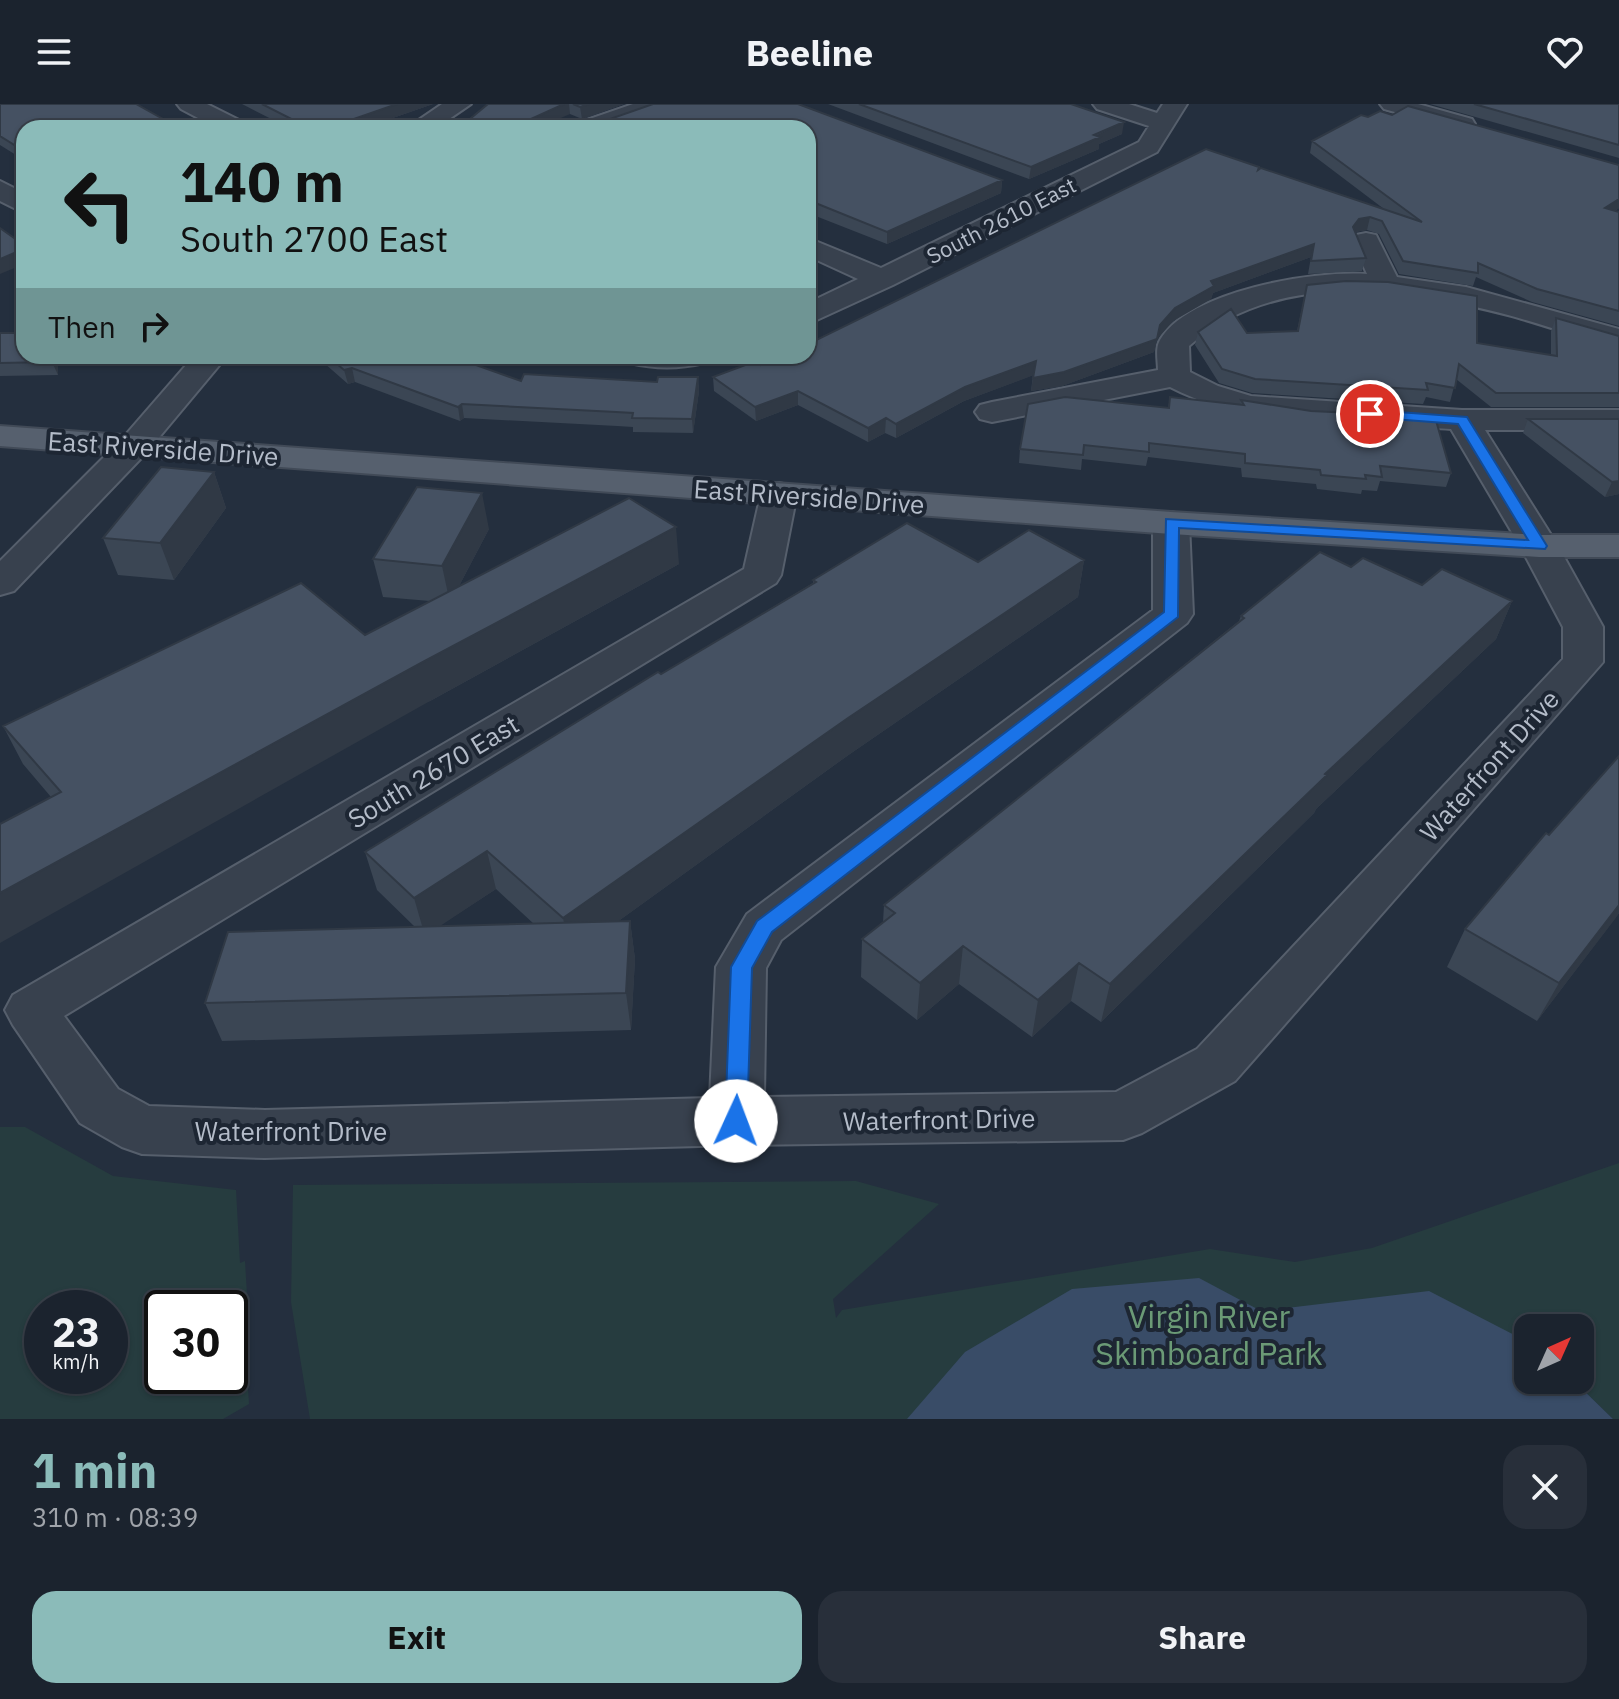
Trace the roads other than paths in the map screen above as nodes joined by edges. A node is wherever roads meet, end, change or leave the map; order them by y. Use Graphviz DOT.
graph roads {
  1 [pos="189,104"];
  2 [pos="459,104"];
  3 [pos="656,104"];
  4 [pos="1105,104"];
  5 [pos="1392,104"];
  6 [pos="1169,113"];
  7 [pos="220,120"];
  8 [pos="432,120"];
  9 [pos="610,120"];
  10 [pos="1483,130"];
  11 [pos="1015,186"];
  12 [pos="1044,197"];
  13 [pos="1366,241"];
  14 [pos="816,250"];
  15 [pos="883,279"];
  16 [pos="1385,281"];
  17 [pos="816,311"];
  18 [pos="1619,339"];
  19 [pos="204,364"];
  20 [pos="1174,377"];
  21 [pos="992,412"];
  22 [pos="1462,420"];
  23 [pos="1619,420"];
  24 [pos="0,436"];
  25 [pos="134,446"];
  26 [pos="779,494"];
  27 [pos="1171,523"];
  28 [pos="1539,546"];
  29 [pos="1619,546"];
  30 [pos="0,583"];
  31 [pos="31,1010"];
  32 [pos="736,1121"];
  1 -- 7 [label="street"];
  2 -- 8 [label="street"];
  3 -- 9 [label="street"];
  4 -- 6 [label="street"];
  5 -- 10 [label="street"];
  6 -- 12 [label="street, South 2610 East"];
  11 -- 12 [label="street"];
  12 -- 15 [label="street, South 2610 East"];
  13 -- 16 [label="street"];
  14 -- 15 [label="street"];
  15 -- 17 [label="street, South 2610 East"];
  16 -- 18 [label="street"];
  16 -- 20 [label="street"];
  19 -- 25 [label="street"];
  20 -- 21 [label="street"];
  20 -- 22 [label="street"];
  22 -- 23 [label="street"];
  22 -- 28 [label="street, Waterfront Drive"];
  24 -- 25 [label="main road, East Riverside Drive"];
  25 -- 26 [label="main road, East Riverside Drive"];
  25 -- 30 [label="street"];
  26 -- 27 [label="main road, East Riverside Drive"];
  26 -- 31 [label="street, South 2670 East"];
  27 -- 28 [label="main road, East Riverside Drive"];
  27 -- 32 [label="street"];
  28 -- 29 [label="main road, East Riverside Drive"];
  28 -- 32 [label="street, Waterfront Drive"];
  31 -- 32 [label="street, Waterfront Drive"];
}
